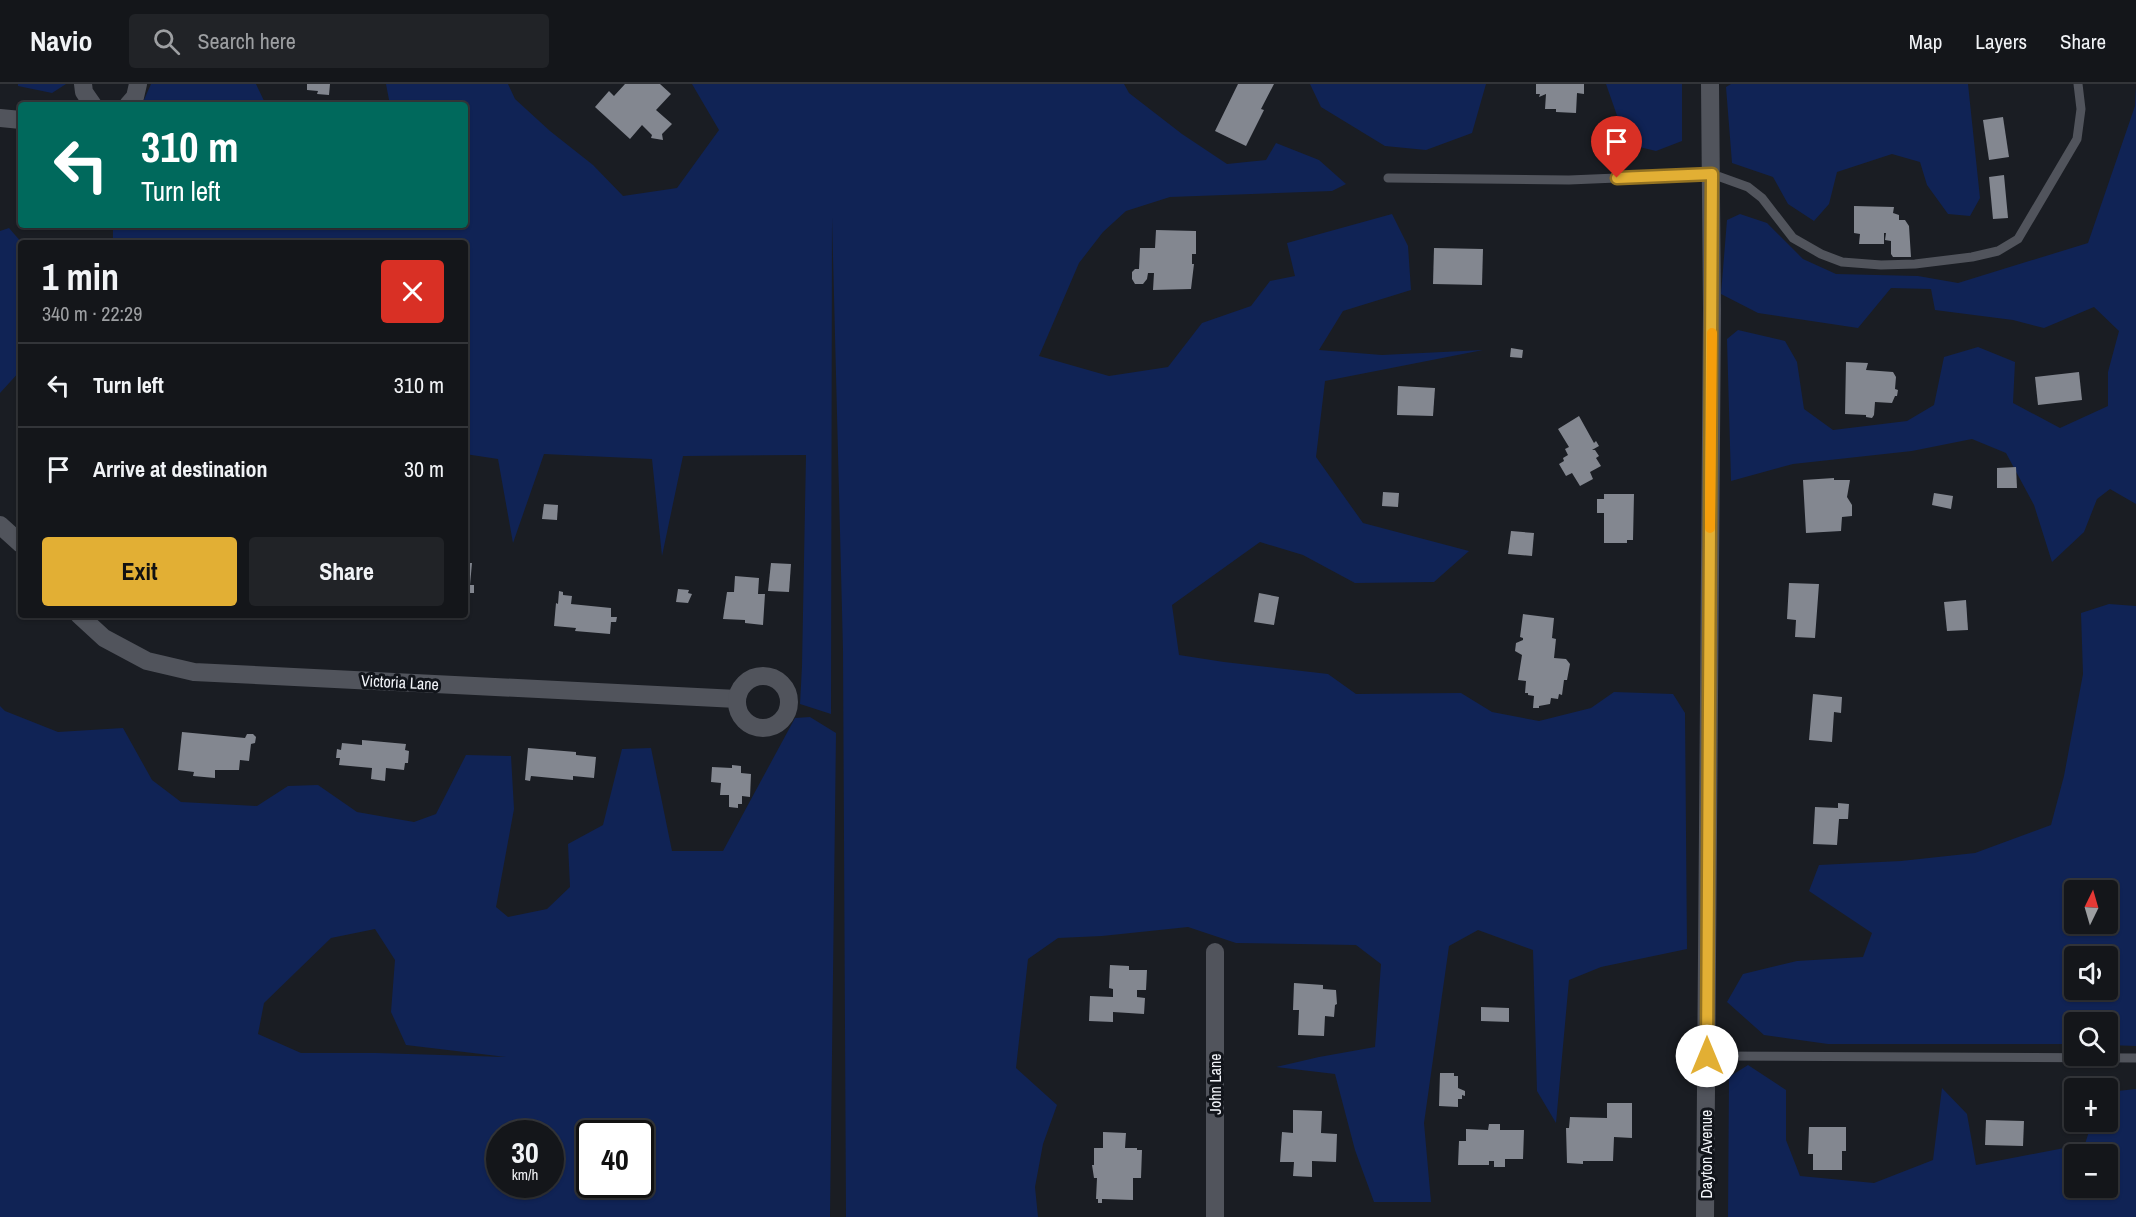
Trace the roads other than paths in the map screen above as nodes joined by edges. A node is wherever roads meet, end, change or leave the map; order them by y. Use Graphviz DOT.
graph roads {
  1 [pos="138,84"];
  2 [pos="1710,84"];
  3 [pos="2078,84"];
  4 [pos="131,102"];
  5 [pos="0,118"];
  6 [pos="18,120"];
  7 [pos="1712,174"];
  8 [pos="1388,178"];
  9 [pos="0,525"];
  10 [pos="18,541"];
  11 [pos="82,618"];
  12 [pos="737,699"];
  13 [pos="1215,952"];
  14 [pos="1707,1056"];
  15 [pos="2136,1058"];
  16 [pos="1215,1217"];
  17 [pos="1705,1217"];
  1 -- 4 [label="street"];
  2 -- 7 [label="street, Dayton Avenue"];
  3 -- 7 [label="lane"];
  5 -- 6 [label="street"];
  7 -- 8 [label="lane"];
  7 -- 14 [label="street, Dayton Avenue"];
  9 -- 10 [label="street"];
  11 -- 12 [label="street, Victoria Lane"];
  13 -- 16 [label="street, John Lane"];
  14 -- 15 [label="lane"];
  14 -- 17 [label="street, Dayton Avenue"];
}
